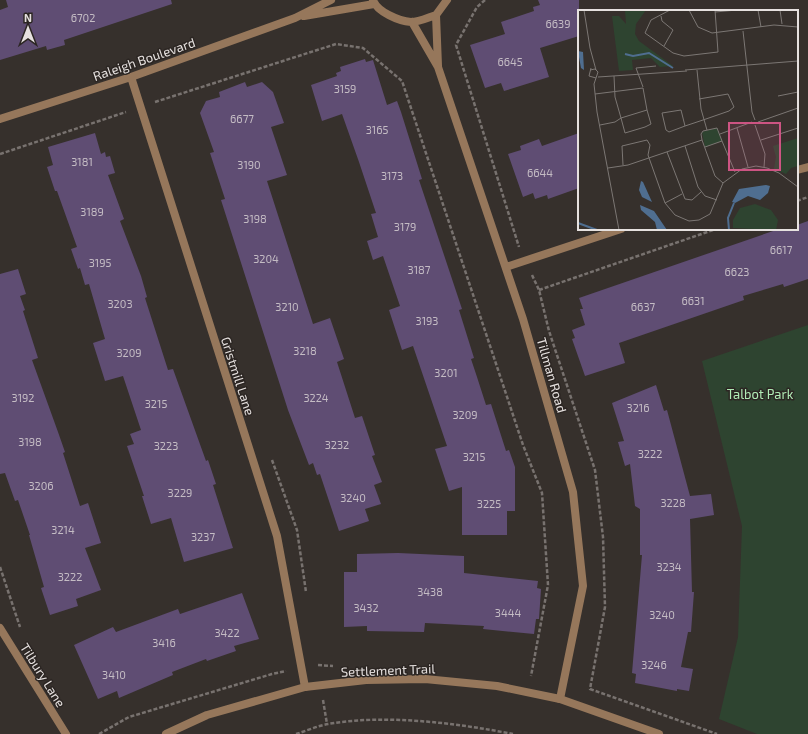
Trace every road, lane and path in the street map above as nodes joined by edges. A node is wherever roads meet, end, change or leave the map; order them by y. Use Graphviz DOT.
graph roads {
  1 [pos="331,0"];
  2 [pos="447,0"];
  3 [pos="485,0"];
  4 [pos="374,2"];
  5 [pos="436,15"];
  6 [pos="295,18"];
  7 [pos="412,22"];
  8 [pos="438,67"];
  9 [pos="130,77"];
  10 [pos="153,103"];
  11 [pos="131,110"];
  12 [pos="0,119"];
  13 [pos="0,154"];
  14 [pos="808,167"];
  15 [pos="798,170"];
  16 [pos="808,197"];
  17 [pos="798,201"];
  18 [pos="618,230"];
  19 [pos="713,230"];
  20 [pos="525,261"];
  21 [pos="506,267"];
  22 [pos="271,457"];
  23 [pos="0,567"];
  24 [pos="306,598"];
  25 [pos="0,628"];
  26 [pos="24,634"];
  27 [pos="315,658"];
  28 [pos="339,666"];
  29 [pos="294,669"];
  30 [pos="525,676"];
  31 [pos="305,687"];
  32 [pos="590,689"];
  33 [pos="560,699"];
  34 [pos="66,734"];
  35 [pos="100,734"];
  36 [pos="166,734"];
  37 [pos="296,734"];
  38 [pos="513,734"];
  39 [pos="659,734"];
  40 [pos="717,734"];
  1 -- 6 [label="street, Raleigh Boulevard"];
  2 -- 5 [label="street"];
  3 -- 20 [label="path"];
  4 -- 6 [label="street, Raleigh Boulevard"];
  4 -- 7 [label="street"];
  5 -- 7 [label="street"];
  5 -- 8 [label="street, Tillman Road"];
  6 -- 9 [label="street, Raleigh Boulevard"];
  7 -- 8 [label="street, Tillman Road"];
  8 -- 21 [label="street, Tillman Road"];
  9 -- 12 [label="street, Raleigh Boulevard"];
  9 -- 31 [label="street, Gristmill Lane"];
  10 -- 30 [label="path"];
  11 -- 13 [label="path"];
  14 -- 15 [label="street"];
  16 -- 17 [label="path"];
  18 -- 20 [label="street"];
  19 -- 20 [label="path"];
  20 -- 21 [label="street"];
  21 -- 33 [label="street, Tillman Road"];
  22 -- 24 [label="path"];
  23 -- 26 [label="path"];
  25 -- 34 [label="street, Tilbury Lane"];
  27 -- 28 [label="path"];
  29 -- 35 [label="path"];
  31 -- 33 [label="street, Settlement Trail"];
  31 -- 36 [label="street, Settlement Trail"];
  32 -- 40 [label="path"];
  33 -- 39 [label="street, Settlement Trail"];
  37 -- 38 [label="path"];
}
